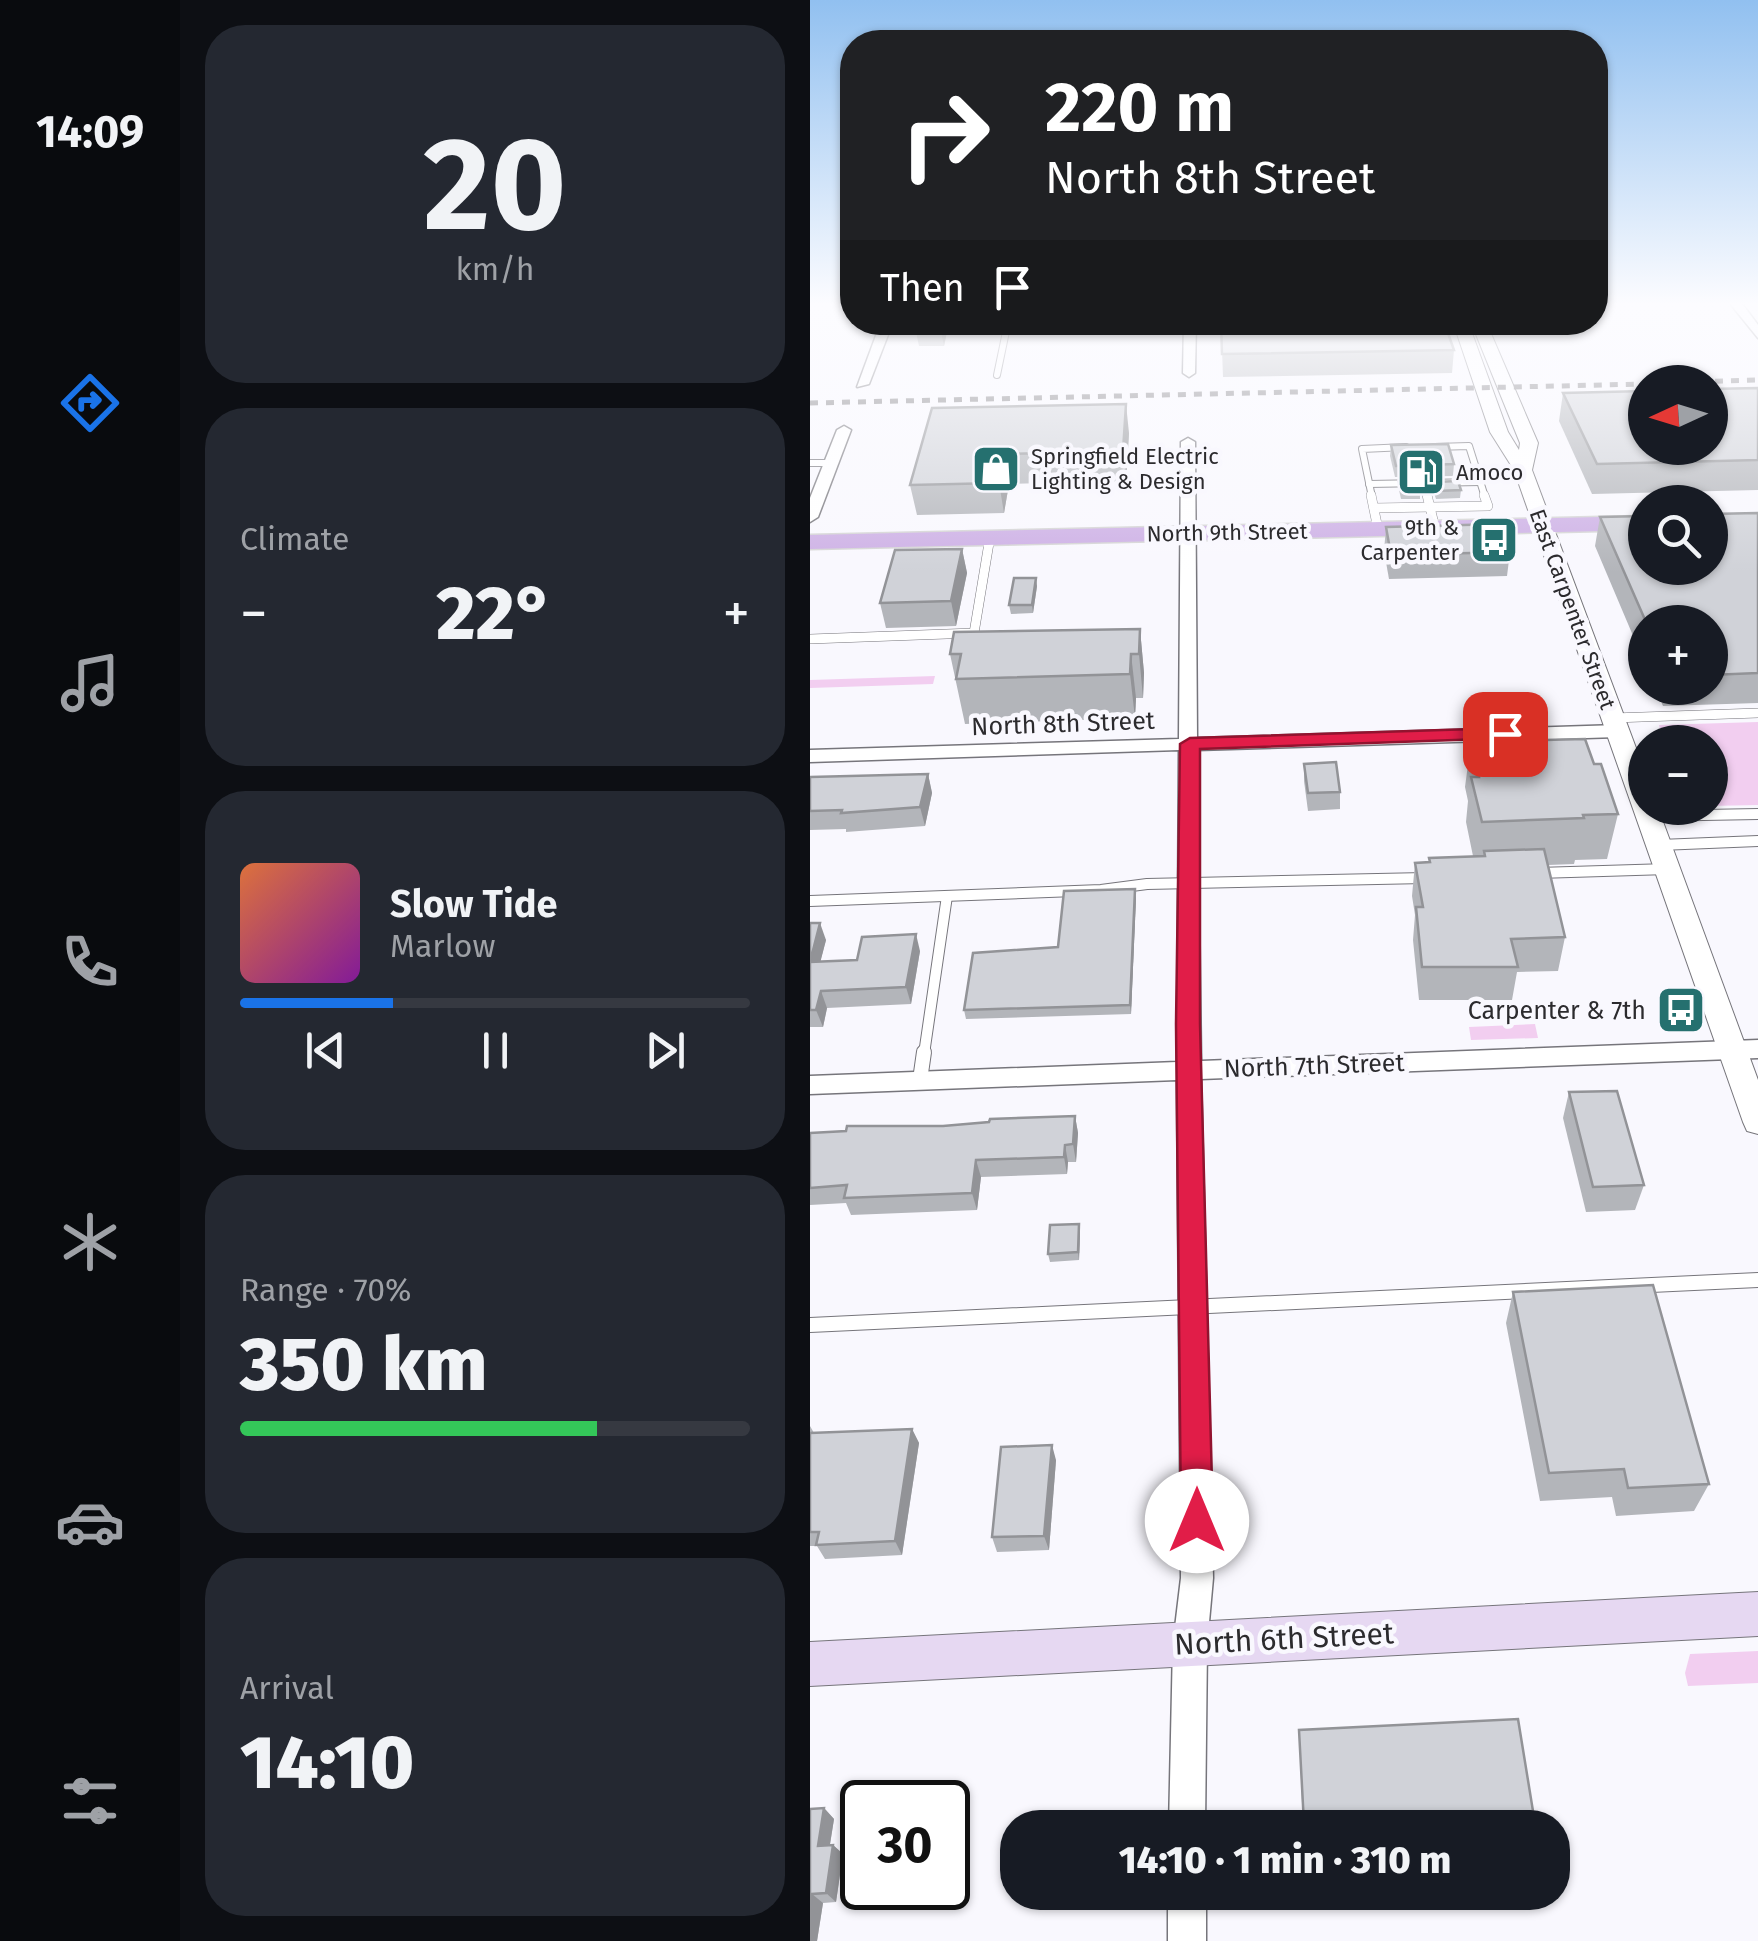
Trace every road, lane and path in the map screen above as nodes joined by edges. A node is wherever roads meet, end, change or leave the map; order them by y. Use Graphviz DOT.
graph roads {
  1 [pos="1485,392"];
  2 [pos="1508,392"];
  3 [pos="844,430"];
  4 [pos="1188,442"];
  5 [pos="832,462"];
  6 [pos="810,463"];
  7 [pos="1522,470"];
  8 [pos="1453,482"];
  9 [pos="1480,482"];
  10 [pos="1424,483"];
  11 [pos="1369,484"];
  12 [pos="1396,484"];
  13 [pos="1460,506"];
  14 [pos="1402,507"];
  15 [pos="810,517"];
  16 [pos="1432,517"];
  17 [pos="1376,518"];
  18 [pos="1628,524"];
  19 [pos="1543,526"];
  20 [pos="1190,532"];
  21 [pos="990,537"];
  22 [pos="810,542"];
  23 [pos="810,639"];
  24 [pos="1758,714"];
  25 [pos="1615,724"];
  26 [pos="1190,744"];
  27 [pos="810,756"];
  28 [pos="1628,759"];
  29 [pos="1728,813"];
  30 [pos="1758,814"];
  31 [pos="1653,825"];
  32 [pos="1758,842"];
  33 [pos="1664,857"];
  34 [pos="1529,874"];
  35 [pos="1430,878"];
  36 [pos="1187,884"];
  37 [pos="947,896"];
  38 [pos="810,901"];
  39 [pos="1745,1049"];
  40 [pos="1190,1070"];
  41 [pos="920,1080"];
  42 [pos="810,1085"];
  43 [pos="1758,1122"];
  44 [pos="1758,1280"];
  45 [pos="1196,1306"];
  46 [pos="810,1325"];
  47 [pos="1758,1614"];
  48 [pos="1190,1644"];
  49 [pos="810,1664"];
  50 [pos="1186,1810"];
  51 [pos="1187,1910"];
  52 [pos="1187,1941"];
  1 -- 7 [label="street, East Carpenter Street"];
  2 -- 7 [label="street, East Carpenter Street"];
  3 -- 5 [label="street"];
  4 -- 20 [label="street"];
  5 -- 6 [label="lane"];
  5 -- 15 [label="street"];
  7 -- 19 [label="street, East Carpenter Street"];
  8 -- 9 [label="lane"];
  8 -- 10 [label="lane"];
  8 -- 13 [label="lane"];
  9 -- 11 [label="lane"];
  9 -- 13 [label="lane"];
  10 -- 12 [label="lane"];
  10 -- 16 [label="lane"];
  11 -- 12 [label="lane"];
  11 -- 17 [label="lane"];
  12 -- 14 [label="lane"];
  13 -- 16 [label="lane"];
  14 -- 16 [label="lane"];
  14 -- 17 [label="lane"];
  16 -- 17 [label="main road, North 9th Street"];
  16 -- 19 [label="main road, North 9th Street"];
  17 -- 20 [label="main road, North 9th Street"];
  18 -- 19 [label="main road, North 9th Street"];
  19 -- 25 [label="street, East Carpenter Street"];
  20 -- 21 [label="main road, North 9th Street"];
  20 -- 26 [label="street"];
  21 -- 22 [label="main road, North 9th Street"];
  21 -- 23 [label="lane"];
  24 -- 25 [label="lane"];
  25 -- 26 [label="street, North 8th Street"];
  25 -- 28 [label="street, East Carpenter Street"];
  26 -- 27 [label="street, North 8th Street"];
  26 -- 36 [label="street"];
  29 -- 30 [label="lane"];
  31 -- 33 [label="street, East Carpenter Street"];
  32 -- 33 [label="lane"];
  33 -- 34 [label="lane"];
  33 -- 39 [label="street, East Carpenter Street"];
  35 -- 36 [label="lane"];
  36 -- 37 [label="lane"];
  36 -- 40 [label="street"];
  37 -- 38 [label="lane"];
  37 -- 41 [label="lane"];
  39 -- 40 [label="street, North 7th Street"];
  39 -- 43 [label="street, East Carpenter Street"];
  40 -- 41 [label="street, North 7th Street"];
  40 -- 45 [label="street"];
  41 -- 42 [label="street, North 7th Street"];
  44 -- 45 [label="lane"];
  45 -- 46 [label="lane"];
  45 -- 48 [label="street"];
  47 -- 48 [label="main road, North 6th Street"];
  48 -- 49 [label="main road, North 6th Street"];
  48 -- 50 [label="street"];
  51 -- 52 [label="street"];
}
